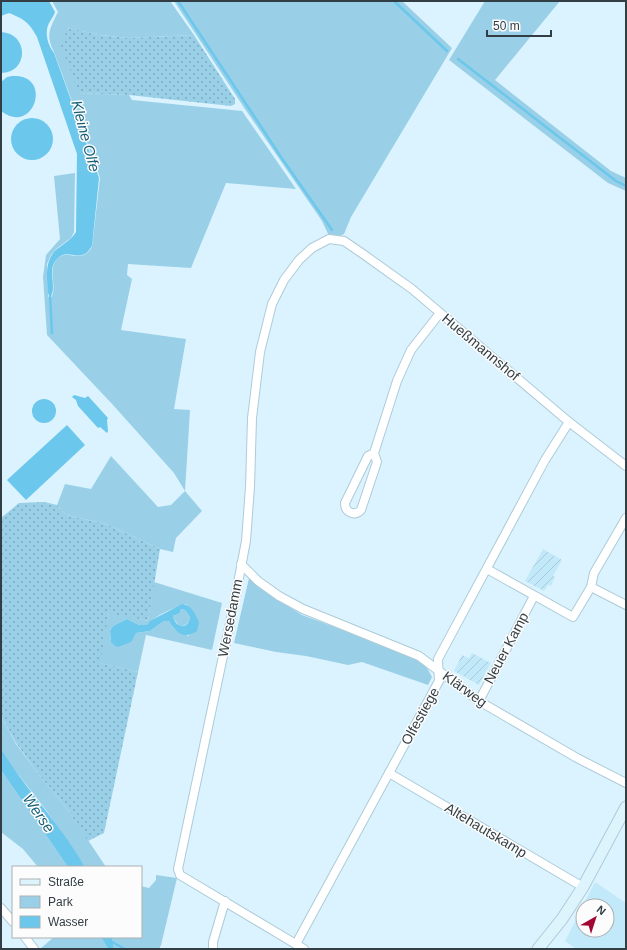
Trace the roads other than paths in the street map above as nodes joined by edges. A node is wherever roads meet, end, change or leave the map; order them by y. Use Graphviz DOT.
graph roads {
  1 [pos="330,239"];
  2 [pos="440,313"];
  3 [pos="569,422"];
  4 [pos="374,453"];
  5 [pos="626,466"];
  6 [pos="626,518"];
  7 [pos="241,564"];
  8 [pos="487,569"];
  9 [pos="591,587"];
  10 [pos="534,596"];
  11 [pos="626,605"];
  12 [pos="438,669"];
  13 [pos="478,701"];
  14 [pos="389,773"];
  15 [pos="626,783"];
  16 [pos="626,807"];
  17 [pos="583,888"];
  18 [pos="225,901"];
  19 [pos="1,908"];
  20 [pos="12,921"];
  21 [pos="26,938"];
  22 [pos="296,944"];
  23 [pos="34,949"];
  24 [pos="213,949"];
  25 [pos="304,949"];
  26 [pos="538,949"];
  1 -- 2 [label="street, Hueßmannshof"];
  1 -- 7 [label="street, Wersedamm"];
  2 -- 3 [label="street, Hueßmannshof"];
  2 -- 4 [label="street"];
  3 -- 5 [label="street, Hueßmannshof"];
  3 -- 8 [label="street, Olfestiege"];
  4 -- 4 [label="street"];
  6 -- 9 [label="street, Neuer Kamp"];
  7 -- 12 [label="street, Klärweg"];
  7 -- 18 [label="street, Wersedamm"];
  8 -- 10 [label="street, Neuer Kamp"];
  8 -- 12 [label="street, Olfestiege"];
  9 -- 10 [label="street, Neuer Kamp"];
  9 -- 11 [label="street"];
  10 -- 13 [label="street, Neuer Kamp"];
  12 -- 13 [label="street, Klärweg"];
  12 -- 14 [label="street, Olfestiege"];
  13 -- 15 [label="street, Klärweg"];
  14 -- 17 [label="street, Altehautskamp"];
  14 -- 22 [label="street, Olfestiege"];
  16 -- 17 [label="street"];
  17 -- 26 [label="street"];
  18 -- 22 [label="street, Wersedamm"];
  18 -- 24 [label="street"];
  19 -- 20 [label="street"];
  21 -- 23 [label="street"];
  22 -- 25 [label="street, Wersedamm"];
}
